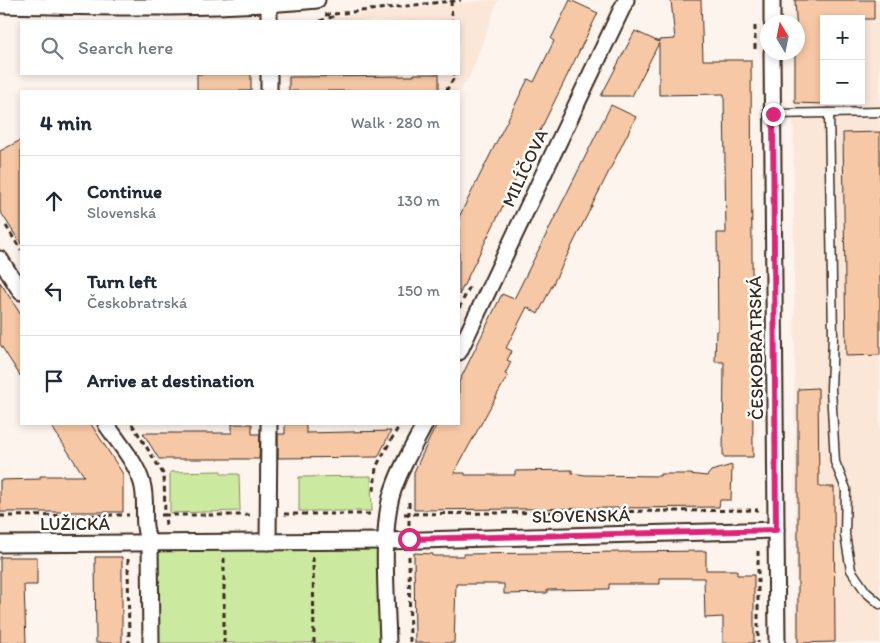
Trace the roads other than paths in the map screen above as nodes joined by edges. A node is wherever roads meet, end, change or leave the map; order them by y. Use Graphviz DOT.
graph roads {
  1 [pos="317,0"];
  2 [pos="626,0"];
  3 [pos="772,0"];
  4 [pos="269,4"];
  5 [pos="0,5"];
  6 [pos="772,15"];
  7 [pos="269,20"];
  8 [pos="772,60"];
  9 [pos="269,75"];
  10 [pos="269,90"];
  11 [pos="880,112"];
  12 [pos="829,113"];
  13 [pos="773,114"];
  14 [pos="0,258"];
  15 [pos="20,290"];
  16 [pos="460,350"];
  17 [pos="107,425"];
  18 [pos="269,425"];
  19 [pos="424,425"];
  20 [pos="776,530"];
  21 [pos="387,541"];
  22 [pos="268,542"];
  23 [pos="0,544"];
  24 [pos="150,544"];
  25 [pos="880,604"];
  26 [pos="151,643"];
  27 [pos="388,643"];
  28 [pos="777,643"];
  1 -- 4 [label="street"];
  2 -- 16 [label="street, MILÍČOVA"];
  3 -- 6 [label="street"];
  4 -- 5 [label="street"];
  4 -- 7 [label="street"];
  8 -- 13 [label="street, ČESKOBRATRSKÁ"];
  9 -- 10 [label="street"];
  11 -- 12 [label="lane"];
  12 -- 13 [label="lane"];
  12 -- 25 [label="lane"];
  13 -- 20 [label="street, ČESKOBRATRSKÁ"];
  14 -- 15 [label="street"];
  17 -- 24 [label="street"];
  18 -- 22 [label="street"];
  19 -- 21 [label="street"];
  20 -- 21 [label="street, SLOVENSKÁ"];
  20 -- 28 [label="street, ČESKOBRATRSKÁ"];
  21 -- 22 [label="street, SLOVENSKÁ"];
  21 -- 27 [label="street"];
  22 -- 24 [label="street, LUŽICKÁ"];
  23 -- 24 [label="street, LUŽICKÁ"];
  24 -- 26 [label="street"];
}
